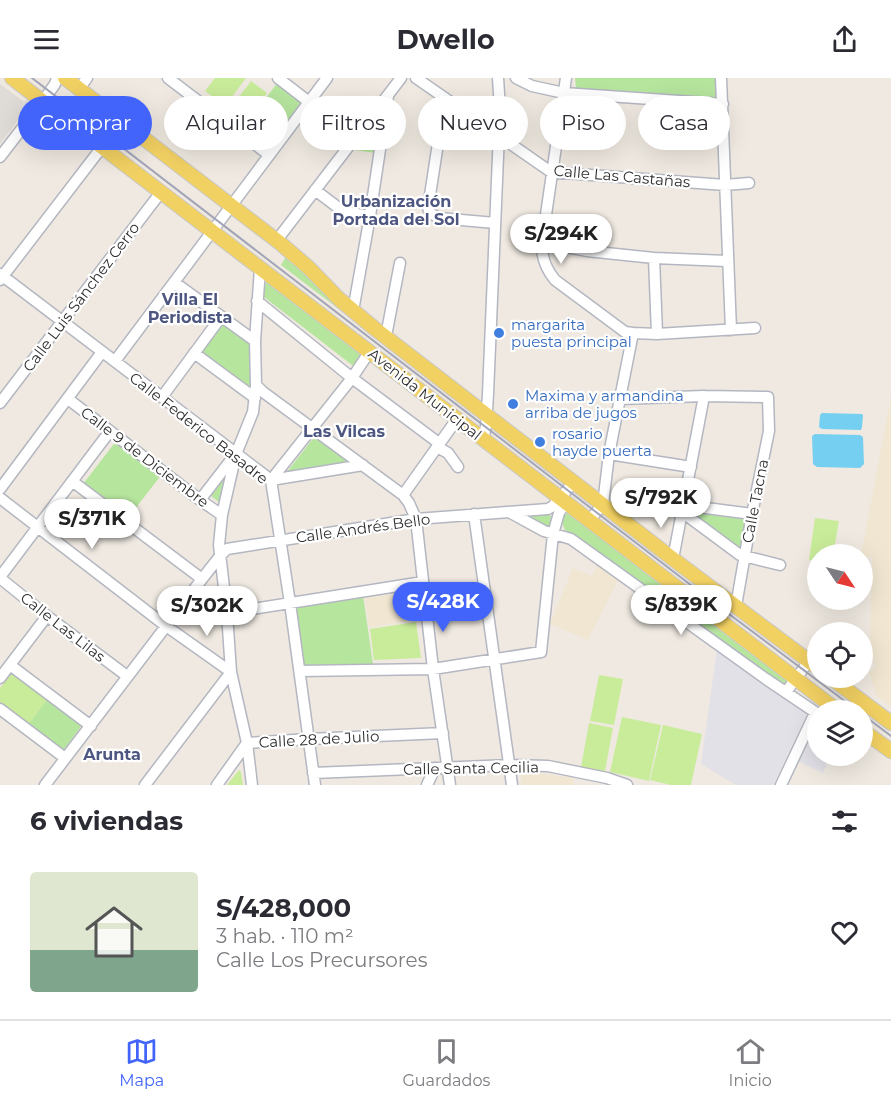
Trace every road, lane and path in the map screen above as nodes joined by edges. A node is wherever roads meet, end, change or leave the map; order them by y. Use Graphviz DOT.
graph roads {
  1 [pos="57,78"];
  2 [pos="65,78"];
  3 [pos="168,78"];
  4 [pos="278,78"];
  5 [pos="327,78"];
  6 [pos="401,78"];
  7 [pos="416,78"];
  8 [pos="498,78"];
  9 [pos="516,78"];
  10 [pos="566,78"];
  11 [pos="721,78"];
  12 [pos="14,79"];
  13 [pos="83,83"];
  14 [pos="564,93"];
  15 [pos="36,96"];
  16 [pos="47,96"];
  17 [pos="301,96"];
  18 [pos="314,96"];
  19 [pos="388,96"];
  20 [pos="442,96"];
  21 [pos="499,96"];
  22 [pos="722,96"];
  23 [pos="638,98"];
  24 [pos="300,114"];
  25 [pos="18,134"];
  26 [pos="100,150"];
  27 [pos="106,150"];
  28 [pos="346,150"];
  29 [pos="380,150"];
  30 [pos="437,150"];
  31 [pos="498,150"];
  32 [pos="520,150"];
  33 [pos="724,150"];
  34 [pos="269,155"];
  35 [pos="0,157"];
  36 [pos="551,172"];
  37 [pos="749,183"];
  38 [pos="725,185"];
  39 [pos="315,190"];
  40 [pos="161,192"];
  41 [pos="232,205"];
  42 [pos="370,216"];
  43 [pos="495,223"];
  44 [pos="212,230"];
  45 [pos="277,240"];
  46 [pos="542,242"];
  47 [pos="654,258"];
  48 [pos="728,261"];
  49 [pos="400,263"];
  50 [pos="260,268"];
  51 [pos="1,277"];
  52 [pos="174,282"];
  53 [pos="257,301"];
  54 [pos="353,311"];
  55 [pos="221,317"];
  56 [pos="62,321"];
  57 [pos="755,328"];
  58 [pos="731,330"];
  59 [pos="633,333"];
  60 [pos="657,334"];
  61 [pos="386,336"];
  62 [pos="255,341"];
  63 [pos="370,351"];
  64 [pos="102,352"];
  65 [pos="194,353"];
  66 [pos="115,361"];
  67 [pos="352,378"];
  68 [pos="256,385"];
  69 [pos="704,396"];
  70 [pos="162,397"];
  71 [pos="255,398"];
  72 [pos="68,399"];
  73 [pos="620,399"];
  74 [pos="0,403"];
  75 [pos="487,414"];
  76 [pos="457,419"];
  77 [pos="313,428"];
  78 [pos="110,431"];
  79 [pos="483,440"];
  80 [pos="438,446"];
  81 [pos="236,454"];
  82 [pos="609,454"];
  83 [pos="363,465"];
  84 [pos="458,467"];
  85 [pos="691,467"];
  86 [pos="271,480"];
  87 [pos="72,481"];
  88 [pos="574,482"];
  89 [pos="0,489"];
  90 [pos="403,495"];
  91 [pos="0,498"];
  92 [pos="200,500"];
  93 [pos="564,502"];
  94 [pos="603,504"];
  95 [pos="683,508"];
  96 [pos="509,512"];
  97 [pos="474,514"];
  98 [pos="752,514"];
  99 [pos="222,515"];
  100 [pos="416,519"];
  101 [pos="589,521"];
  102 [pos="38,527"];
  103 [pos="553,534"];
  104 [pos="280,540"];
  105 [pos="220,556"];
  106 [pos="745,557"];
  107 [pos="673,559"];
  108 [pos="780,565"];
  109 [pos="0,578"];
  110 [pos="202,579"];
  111 [pos="423,582"];
  112 [pos="290,603"];
  113 [pos="736,606"];
  114 [pos="227,613"];
  115 [pos="47,616"];
  116 [pos="166,626"];
  117 [pos="807,659"];
  118 [pos="494,660"];
  119 [pos="10,665"];
  120 [pos="433,669"];
  121 [pos="807,669"];
  122 [pos="300,670"];
  123 [pos="231,672"];
  124 [pos="127,676"];
  125 [pos="0,678"];
  126 [pos="796,679"];
  127 [pos="844,688"];
  128 [pos="786,692"];
  129 [pos="824,700"];
  130 [pos="807,707"];
  131 [pos="0,709"];
  132 [pos="891,723"];
  133 [pos="91,726"];
  134 [pos="807,732"];
  135 [pos="443,733"];
  136 [pos="873,738"];
  137 [pos="309,739"];
  138 [pos="248,743"];
  139 [pos="891,752"];
  140 [pos="65,758"];
  141 [pos="510,765"];
  142 [pos="435,768"];
  143 [pos="447,768"];
  144 [pos="578,772"];
  145 [pos="314,779"];
  146 [pos="45,785"];
  147 [pos="145,785"];
  148 [pos="217,785"];
  149 [pos="252,785"];
  150 [pos="427,785"];
  151 [pos="450,785"];
  152 [pos="513,785"];
  153 [pos="580,785"];
  154 [pos="627,785"];
  155 [pos="781,785"];
  1 -- 16 [label="street"];
  2 -- 13 [label="main road, Avenida Municipal"];
  3 -- 34 [label="street"];
  4 -- 17 [label="street"];
  5 -- 18 [label="street"];
  6 -- 19 [label="street"];
  7 -- 20 [label="street, Calle Las Castañas"];
  8 -- 21 [label="street"];
  9 -- 14 [label="street"];
  10 -- 14 [label="street"];
  11 -- 22 [label="street"];
  12 -- 15 [label="main road, Avenida Municipal"];
  13 -- 41 [label="main road, Avenida Municipal"];
  14 -- 23 [label="street"];
  14 -- 36 [label="street"];
  24 -- 34 [label="street"];
  25 -- 35 [label="street"];
  26 -- 51 [label="street"];
  27 -- 40 [label="main road, Avenida Municipal"];
  28 -- 39 [label="street"];
  29 -- 42 [label="street"];
  30 -- 43 [label="street"];
  31 -- 43 [label="street"];
  32 -- 36 [label="street, Calle Las Castañas"];
  33 -- 38 [label="street"];
  34 -- 41 [label="street"];
  36 -- 38 [label="street, Calle Las Castañas"];
  36 -- 46 [label="street"];
  37 -- 38 [label="street, Calle Las Castañas"];
  38 -- 48 [label="street"];
  39 -- 42 [label="street"];
  39 -- 45 [label="street"];
  40 -- 44 [label="main road, Avenida Municipal"];
  40 -- 56 [label="street, Calle Luis Sánchez Cerro"];
  41 -- 44 [label="street"];
  41 -- 45 [label="main road, Avenida Municipal"];
  42 -- 54 [label="street"];
  43 -- 75 [label="street"];
  44 -- 50 [label="main road, Avenida Municipal"];
  44 -- 52 [label="street"];
  45 -- 54 [label="main road, Avenida Municipal"];
  46 -- 47 [label="street"];
  46 -- 59 [label="street"];
  47 -- 48 [label="street"];
  47 -- 60 [label="street"];
  48 -- 58 [label="street"];
  49 -- 61 [label="street"];
  50 -- 53 [label="street"];
  50 -- 63 [label="main road, Avenida Municipal"];
  51 -- 56 [label="street, Calle Federico Basadre"];
  52 -- 55 [label="street"];
  52 -- 66 [label="street"];
  53 -- 62 [label="street"];
  53 -- 67 [label="street"];
  54 -- 61 [label="main road, Avenida Municipal"];
  55 -- 62 [label="street"];
  55 -- 65 [label="street"];
  56 -- 64 [label="street, Calle Federico Basadre"];
  56 -- 74 [label="street, Calle Luis Sánchez Cerro"];
  57 -- 58 [label="street"];
  58 -- 60 [label="street"];
  59 -- 60 [label="street"];
  59 -- 73 [label="street"];
  61 -- 75 [label="main road, Avenida Municipal"];
  62 -- 68 [label="street"];
  63 -- 67 [label="street"];
  63 -- 76 [label="main road, Avenida Municipal"];
  64 -- 66 [label="street, Calle Federico Basadre"];
  64 -- 72 [label="street"];
  65 -- 70 [label="street"];
  65 -- 71 [label="street"];
  66 -- 70 [label="street, Calle Federico Basadre"];
  67 -- 77 [label="street"];
  67 -- 80 [label="street"];
  68 -- 71 [label="street"];
  68 -- 77 [label="street"];
  69 -- 73 [label="street"];
  69 -- 85 [label="street"];
  69 -- 98 [label="street, Calle Tacna"];
  70 -- 81 [label="street, Calle Federico Basadre"];
  71 -- 81 [label="street"];
  72 -- 78 [label="street, Calle 9 de Diciembre"];
  72 -- 89 [label="street"];
  73 -- 82 [label="street"];
  75 -- 79 [label="street"];
  75 -- 88 [label="main road, Avenida Municipal"];
  76 -- 79 [label="main road, Avenida Municipal"];
  76 -- 80 [label="street"];
  77 -- 83 [label="street"];
  77 -- 86 [label="street"];
  78 -- 87 [label="street"];
  78 -- 92 [label="street, Calle 9 de Diciembre"];
  79 -- 93 [label="main road, Avenida Municipal"];
  80 -- 84 [label="street"];
  80 -- 90 [label="street"];
  81 -- 86 [label="street, Calle Federico Basadre"];
  81 -- 92 [label="street"];
  81 -- 99 [label="street"];
  82 -- 85 [label="street"];
  82 -- 94 [label="street"];
  83 -- 86 [label="street"];
  83 -- 90 [label="street"];
  85 -- 95 [label="street"];
  86 -- 104 [label="street, Calle Federico Basadre"];
  87 -- 102 [label="street"];
  87 -- 110 [label="street"];
  88 -- 93 [label="street, Calle Andrés Bello"];
  88 -- 94 [label="main road, Avenida Municipal"];
  90 -- 100 [label="street"];
  91 -- 102 [label="street"];
  92 -- 99 [label="street, Calle 9 de Diciembre"];
  93 -- 96 [label="street, Calle Andrés Bello"];
  93 -- 101 [label="main road, Avenida Municipal"];
  93 -- 103 [label="street"];
  94 -- 101 [label="street"];
  94 -- 107 [label="main road, Avenida Municipal"];
  95 -- 98 [label="street"];
  95 -- 106 [label="street"];
  95 -- 107 [label="street"];
  96 -- 97 [label="street, Calle Andrés Bello"];
  96 -- 103 [label="street, Calle Andrés Bello"];
  97 -- 100 [label="street, Calle Andrés Bello"];
  97 -- 118 [label="street"];
  98 -- 106 [label="street, Calle Tacna"];
  99 -- 105 [label="street"];
  100 -- 104 [label="street, Calle Andrés Bello"];
  100 -- 111 [label="street"];
  101 -- 126 [label="main road, Avenida Municipal"];
  102 -- 109 [label="street"];
  102 -- 116 [label="street"];
  103 -- 118 [label="street"];
  103 -- 128 [label="street"];
  104 -- 105 [label="street, Calle Andrés Bello"];
  104 -- 112 [label="street, Calle Federico Basadre"];
  105 -- 110 [label="street"];
  105 -- 114 [label="street"];
  106 -- 108 [label="street"];
  106 -- 113 [label="street, Calle Tacna"];
  107 -- 113 [label="main road, Avenida Municipal"];
  109 -- 115 [label="street, Calle Las Lilas"];
  110 -- 116 [label="street"];
  111 -- 112 [label="street"];
  111 -- 120 [label="street"];
  112 -- 114 [label="street"];
  112 -- 122 [label="street, Calle Federico Basadre"];
  113 -- 117 [label="main road, Avenida Municipal"];
  114 -- 123 [label="street"];
  115 -- 119 [label="street"];
  115 -- 124 [label="street, Calle Las Lilas"];
  116 -- 123 [label="street"];
  116 -- 124 [label="street"];
  118 -- 120 [label="street"];
  118 -- 141 [label="street"];
  119 -- 125 [label="street"];
  119 -- 133 [label="street"];
  120 -- 122 [label="street"];
  120 -- 135 [label="street"];
  121 -- 126 [label="street"];
  122 -- 137 [label="street, Calle Federico Basadre"];
  123 -- 138 [label="street"];
  123 -- 147 [label="street"];
  124 -- 133 [label="street"];
  126 -- 128 [label="street"];
  126 -- 129 [label="main road, Avenida Municipal"];
  127 -- 132 [label="main road"];
  128 -- 130 [label="street"];
  131 -- 140 [label="street"];
  133 -- 140 [label="street"];
  134 -- 155 [label="street"];
  135 -- 137 [label="street, Calle 28 de Julio"];
  135 -- 143 [label="street"];
  136 -- 139 [label="main road"];
  137 -- 138 [label="street, Calle 28 de Julio"];
  137 -- 145 [label="street, Calle Federico Basadre"];
  138 -- 148 [label="street, Calle 28 de Julio"];
  138 -- 149 [label="street"];
  140 -- 146 [label="street"];
  141 -- 143 [label="street, Calle Santa Cecilia"];
  141 -- 144 [label="street, Calle Santa Cecilia"];
  141 -- 152 [label="street"];
  142 -- 143 [label="street, Calle Santa Cecilia"];
  142 -- 145 [label="street, Calle Santa Cecilia"];
  142 -- 150 [label="street"];
  143 -- 151 [label="street"];
  144 -- 153 [label="street"];
  144 -- 154 [label="street, Calle Santa Cecilia"];
}
